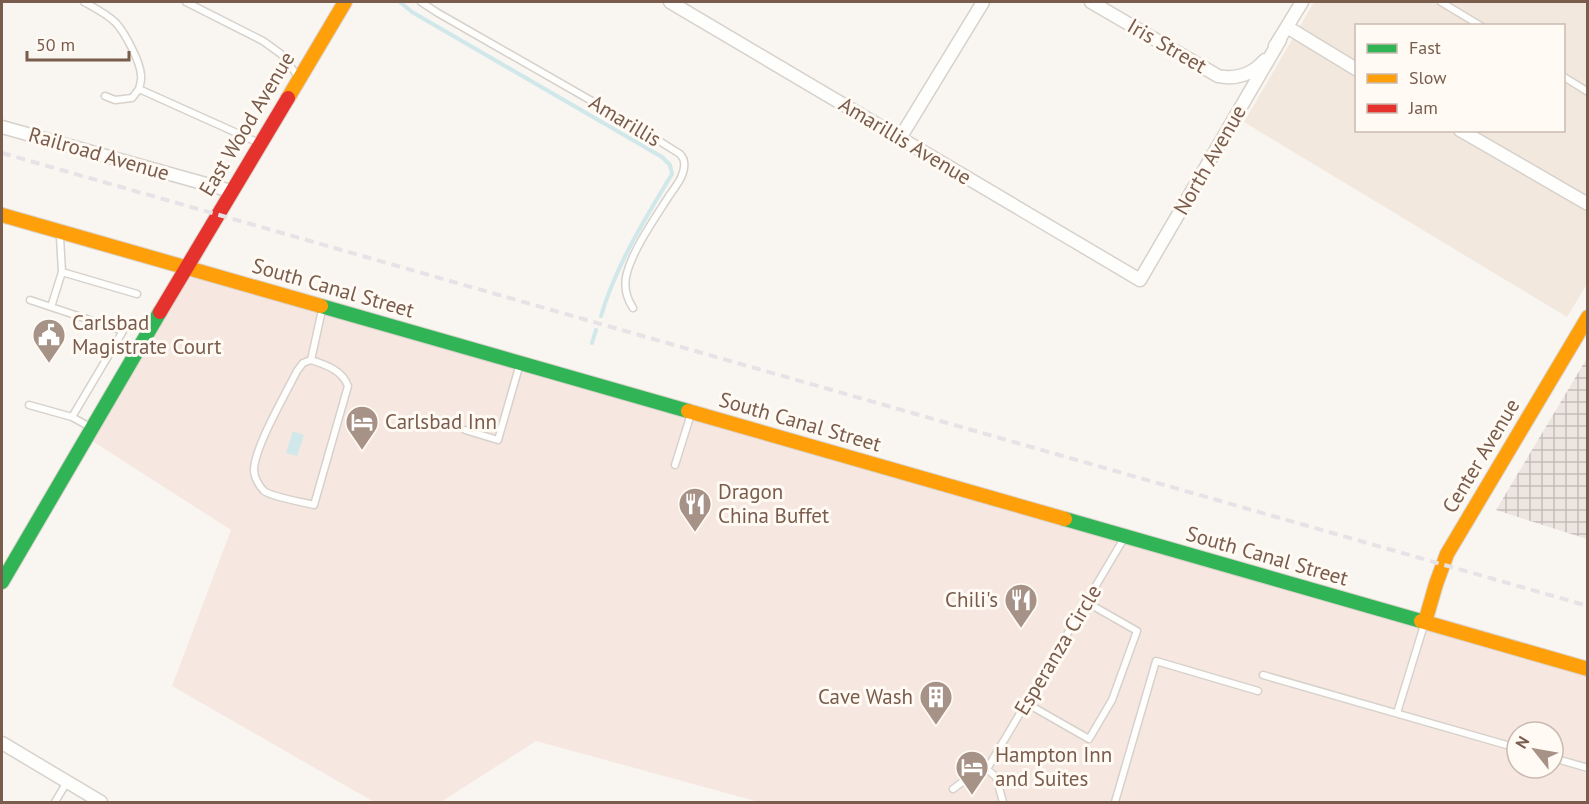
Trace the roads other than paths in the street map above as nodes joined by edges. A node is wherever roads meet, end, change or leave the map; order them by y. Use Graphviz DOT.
graph roads {
  1 [pos="84,2"];
  2 [pos="186,2"];
  3 [pos="345,2"];
  4 [pos="421,2"];
  5 [pos="670,2"];
  6 [pos="983,2"];
  7 [pos="1091,2"];
  8 [pos="1302,2"];
  9 [pos="1441,2"];
  10 [pos="1478,24"];
  11 [pos="1287,27"];
  12 [pos="1280,40"];
  13 [pos="1355,68"];
  14 [pos="1247,74"];
  15 [pos="299,77"];
  16 [pos="1565,78"];
  17 [pos="139,89"];
  18 [pos="1587,92"];
  19 [pos="105,96"];
  20 [pos="2,127"];
  21 [pos="1464,132"];
  22 [pos="900,138"];
  23 [pos="260,143"];
  24 [pos="231,191"];
  25 [pos="1587,204"];
  26 [pos="2,215"];
  27 [pos="60,231"];
  28 [pos="186,267"];
  29 [pos="62,272"];
  30 [pos="1140,280"];
  31 [pos="137,294"];
  32 [pos="30,300"];
  33 [pos="323,306"];
  34 [pos="51,307"];
  35 [pos="633,308"];
  36 [pos="1587,317"];
  37 [pos="311,360"];
  38 [pos="520,363"];
  39 [pos="29,405"];
  40 [pos="691,412"];
  41 [pos="72,417"];
  42 [pos="92,428"];
  43 [pos="465,430"];
  44 [pos="675,465"];
  45 [pos="1125,537"];
  46 [pos="2,582"];
  47 [pos="1086,602"];
  48 [pos="1425,622"];
  49 [pos="1587,670"];
  50 [pos="1263,675"];
  51 [pos="1258,691"];
  52 [pos="1026,703"];
  53 [pos="1397,713"];
  54 [pos="2,742"];
  55 [pos="1505,744"];
  56 [pos="1565,762"];
  57 [pos="989,765"];
  58 [pos="1587,768"];
  59 [pos="67,782"];
  60 [pos="953,789"];
  61 [pos="56,802"];
  62 [pos="101,802"];
  63 [pos="1003,802"];
  64 [pos="1115,802"];
  1 -- 17 [label="lane"];
  2 -- 15 [label="lane"];
  3 -- 15 [label="main road, East Wood Avenue"];
  4 -- 35 [label="lane, Amarillis"];
  5 -- 22 [label="street, Amarillis Avenue"];
  6 -- 22 [label="street"];
  7 -- 14 [label="street, Iris Street"];
  8 -- 11 [label="street, North Avenue"];
  9 -- 10 [label="lane"];
  11 -- 12 [label="street, North Avenue"];
  11 -- 13 [label="street"];
  12 -- 14 [label="street, North Avenue"];
  12 -- 30 [label="street, North Avenue"];
  15 -- 23 [label="main road, East Wood Avenue"];
  16 -- 18 [label="lane"];
  17 -- 19 [label="lane"];
  17 -- 23 [label="lane"];
  20 -- 24 [label="street, Railroad Avenue"];
  21 -- 25 [label="street"];
  22 -- 30 [label="street, Amarillis Avenue"];
  23 -- 24 [label="main road, East Wood Avenue"];
  24 -- 28 [label="main road, East Wood Avenue"];
  26 -- 27 [label="main road, South Canal Street"];
  27 -- 28 [label="main road, South Canal Street"];
  27 -- 29 [label="lane"];
  28 -- 33 [label="main road, South Canal Street"];
  28 -- 42 [label="main road, East Wood Avenue"];
  29 -- 31 [label="lane"];
  29 -- 34 [label="lane"];
  32 -- 34 [label="lane"];
  33 -- 37 [label="lane"];
  33 -- 38 [label="main road, South Canal Street"];
  34 -- 41 [label="lane"];
  36 -- 48 [label="main road, Center Avenue"];
  37 -- 37 [label="lane"];
  38 -- 40 [label="main road, South Canal Street"];
  38 -- 43 [label="lane"];
  39 -- 41 [label="lane"];
  40 -- 44 [label="lane"];
  40 -- 45 [label="main road, South Canal Street"];
  41 -- 42 [label="lane"];
  42 -- 46 [label="main road, East Wood Avenue"];
  45 -- 47 [label="lane, Esperanza Circle"];
  45 -- 48 [label="main road, South Canal Street"];
  47 -- 52 [label="lane, Esperanza Circle"];
  47 -- 52 [label="lane"];
  48 -- 49 [label="main road, South Canal Street"];
  48 -- 53 [label="lane"];
  50 -- 53 [label="lane"];
  51 -- 64 [label="lane"];
  52 -- 57 [label="lane, Esperanza Circle"];
  53 -- 55 [label="lane"];
  54 -- 59 [label="street"];
  56 -- 58 [label="lane"];
  57 -- 60 [label="lane"];
  57 -- 63 [label="lane"];
  59 -- 61 [label="lane"];
  59 -- 62 [label="street"];
}
